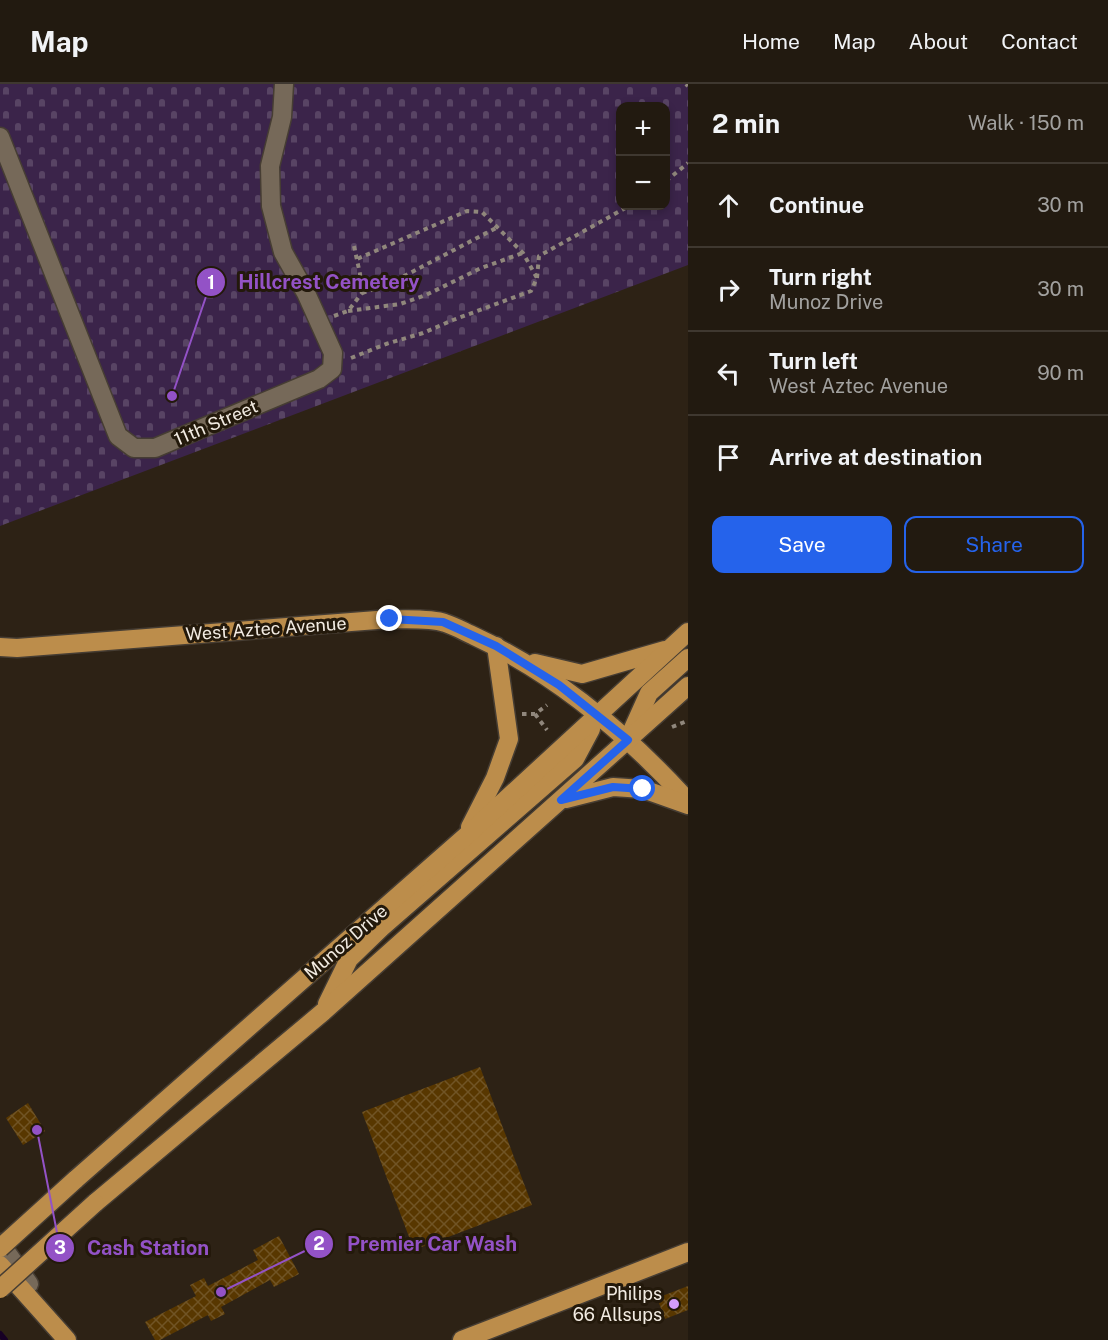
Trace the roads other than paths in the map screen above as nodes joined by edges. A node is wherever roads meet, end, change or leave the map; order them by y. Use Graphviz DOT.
graph roads {
  1 [pos="284,84"];
  2 [pos="0,137"];
  3 [pos="688,632"];
  4 [pos="496,646"];
  5 [pos="0,647"];
  6 [pos="669,648"];
  7 [pos="688,658"];
  8 [pos="688,686"];
  9 [pos="598,716"];
  10 [pos="628,740"];
  11 [pos="561,800"];
  12 [pos="688,803"];
  13 [pos="466,836"];
  14 [pos="323,1012"];
  15 [pos="0,1243"];
  16 [pos="0,1248"];
  17 [pos="688,1252"];
  18 [pos="0,1265"];
  19 [pos="0,1289"];
  20 [pos="66,1339"];
  21 [pos="462,1340"];
  1 -- 2 [label="street, 11th Street"];
  3 -- 6 [label="main road, Munoz Drive"];
  4 -- 5 [label="main road, West Aztec Avenue"];
  4 -- 6 [label="main road"];
  4 -- 9 [label="main road, West Aztec Avenue"];
  4 -- 13 [label="main road"];
  6 -- 9 [label="main road, Munoz Drive"];
  7 -- 10 [label="main road"];
  8 -- 10 [label="main road, Munoz Drive"];
  9 -- 10 [label="main road, West Aztec Avenue"];
  9 -- 13 [label="main road, Munoz Drive"];
  9 -- 14 [label="main road"];
  10 -- 11 [label="main road, Munoz Drive"];
  10 -- 12 [label="main road, West Aztec Avenue"];
  11 -- 12 [label="main road"];
  11 -- 14 [label="main road, Munoz Drive"];
  13 -- 16 [label="main road, Munoz Drive, bridge"];
  14 -- 19 [label="main road, Munoz Drive, bridge"];
  15 -- 20 [label="street"];
  17 -- 21 [label="main road"];
  18 -- 20 [label="main road"];
}
